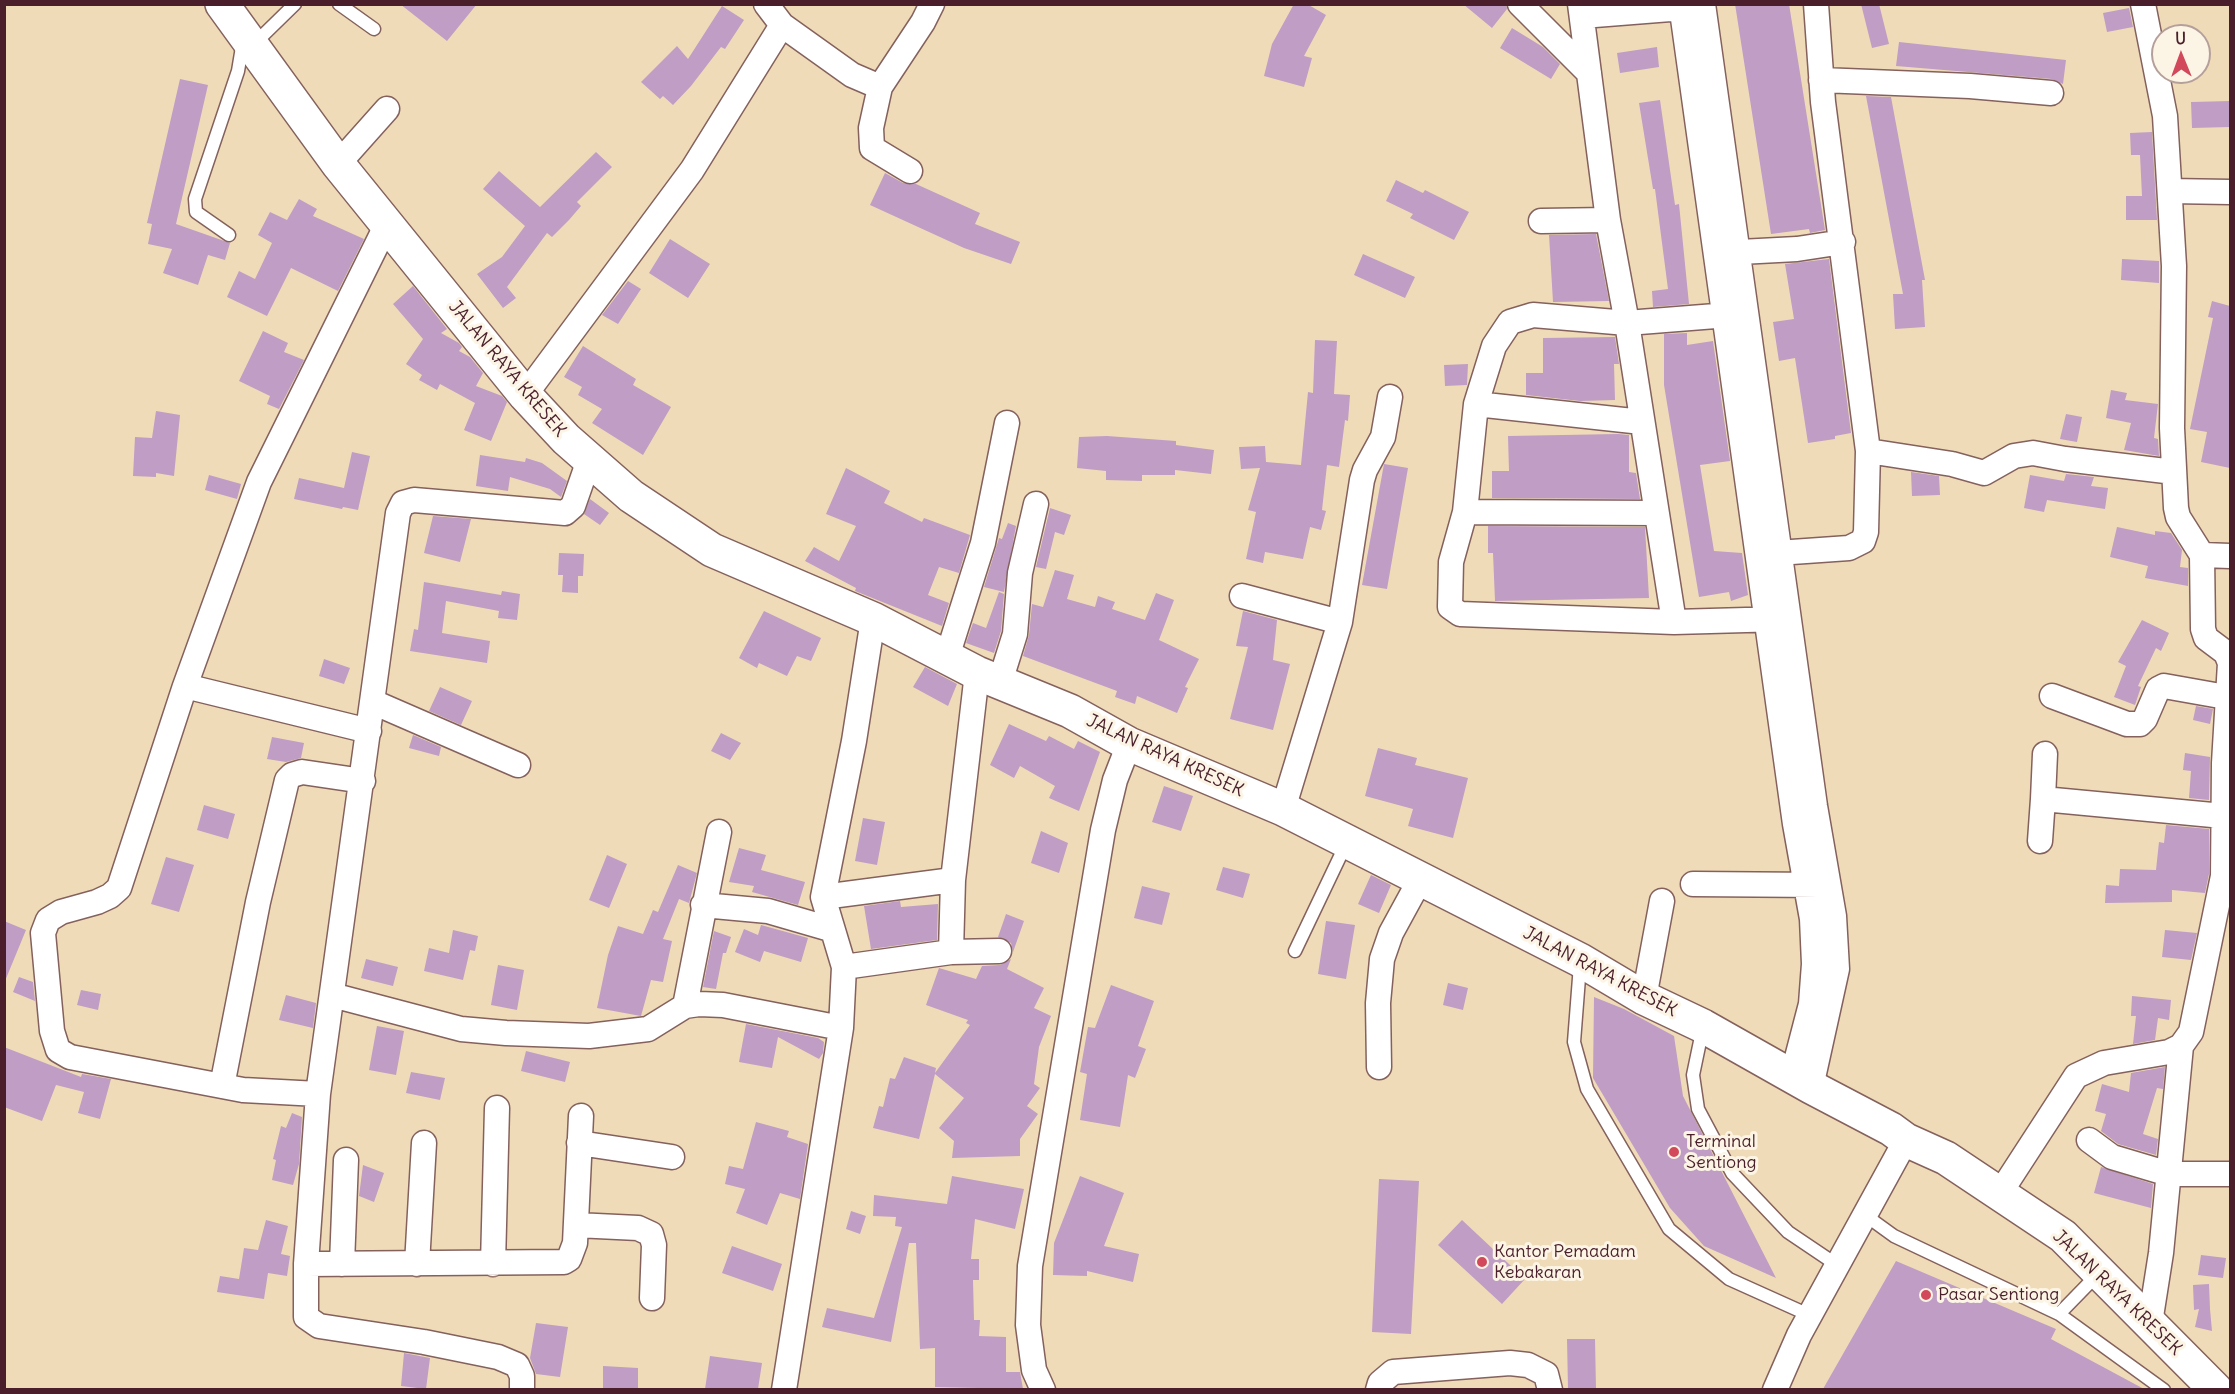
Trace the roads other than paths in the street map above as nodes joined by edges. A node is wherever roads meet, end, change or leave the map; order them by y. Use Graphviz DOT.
graph roads {
  1 [pos="222,4"];
  2 [pos="295,4"];
  3 [pos="339,4"];
  4 [pos="766,4"];
  5 [pos="932,4"];
  6 [pos="1520,4"];
  7 [pos="1816,4"];
  8 [pos="2143,4"];
  9 [pos="1692,6"];
  10 [pos="1581,10"];
  11 [pos="782,25"];
  12 [pos="374,29"];
  13 [pos="249,39"];
  14 [pos="1589,73"];
  15 [pos="1821,80"];
  16 [pos="880,87"];
  17 [pos="2050,93"];
  18 [pos="387,109"];
  19 [pos="338,164"];
  20 [pos="910,171"];
  21 [pos="2170,191"];
  22 [pos="2230,192"];
  23 [pos="1608,220"];
  24 [pos="1541,221"];
  25 [pos="387,224"];
  26 [pos="229,235"];
  27 [pos="1843,242"];
  28 [pos="1726,253"];
  29 [pos="1735,315"];
  30 [pos="1627,323"];
  31 [pos="525,395"];
  32 [pos="1390,397"];
  33 [pos="1476,404"];
  34 [pos="1642,422"];
  35 [pos="1007,423"];
  36 [pos="1868,451"];
  37 [pos="589,460"];
  38 [pos="2174,472"];
  39 [pos="1036,504"];
  40 [pos="1465,512"];
  41 [pos="1656,513"];
  42 [pos="1768,554"];
  43 [pos="2202,555"];
  44 [pos="2230,556"];
  45 [pos="1242,596"];
  46 [pos="873,619"];
  47 [pos="1778,619"];
  48 [pos="1340,622"];
  49 [pos="1674,622"];
  50 [pos="947,657"];
  51 [pos="989,678"];
  52 [pos="185,686"];
  53 [pos="2052,696"];
  54 [pos="2226,697"];
  55 [pos="373,702"];
  56 [pos="369,731"];
  57 [pos="1129,744"];
  58 [pos="2045,753"];
  59 [pos="518,765"];
  60 [pos="363,781"];
  61 [pos="2043,799"];
  62 [pos="1283,809"];
  63 [pos="2226,831"];
  64 [pos="719,832"];
  65 [pos="1347,841"];
  66 [pos="2040,841"];
  67 [pos="1421,878"];
  68 [pos="953,880"];
  69 [pos="1693,884"];
  70 [pos="1818,886"];
  71 [pos="823,897"];
  72 [pos="1662,902"];
  73 [pos="704,906"];
  74 [pos="830,929"];
  75 [pos="999,951"];
  76 [pos="1295,951"];
  77 [pos="951,952"];
  78 [pos="1581,960"];
  79 [pos="844,967"];
  80 [pos="332,995"];
  81 [pos="1644,998"];
  82 [pos="685,1006"];
  83 [pos="1703,1026"];
  84 [pos="841,1028"];
  85 [pos="2181,1046"];
  86 [pos="1379,1067"];
  87 [pos="1802,1082"];
  88 [pos="222,1086"];
  89 [pos="318,1094"];
  90 [pos="497,1108"];
  91 [pos="581,1116"];
  92 [pos="1906,1140"];
  93 [pos="2089,1140"];
  94 [pos="424,1143"];
  95 [pos="579,1143"];
  96 [pos="672,1157"];
  97 [pos="346,1160"];
  98 [pos="2169,1174"];
  99 [pos="2230,1174"];
  100 [pos="2000,1193"];
  101 [pos="1865,1215"];
  102 [pos="576,1225"];
  103 [pos="306,1264"];
  104 [pos="342,1264"];
  105 [pos="417,1264"];
  106 [pos="493,1264"];
  107 [pos="1837,1265"];
  108 [pos="2099,1273"];
  109 [pos="651,1298"];
  110 [pos="2059,1314"];
  111 [pos="1809,1316"];
  112 [pos="2150,1323"];
  113 [pos="522,1389"];
  114 [pos="784,1389"];
  115 [pos="1043,1389"];
  116 [pos="1378,1389"];
  117 [pos="1550,1389"];
  118 [pos="1775,1389"];
  119 [pos="2164,1389"];
  120 [pos="2216,1389"];
  1 -- 13 [label="main road, JALAN RAYA KRESEK"];
  2 -- 13 [label="lane"];
  3 -- 12 [label="lane"];
  4 -- 11 [label="street"];
  5 -- 16 [label="street"];
  6 -- 14 [label="street"];
  7 -- 15 [label="street"];
  8 -- 21 [label="street"];
  9 -- 10 [label="street"];
  9 -- 28 [label="street"];
  10 -- 14 [label="street"];
  11 -- 16 [label="street"];
  11 -- 31 [label="street"];
  13 -- 19 [label="main road, JALAN RAYA KRESEK"];
  13 -- 26 [label="lane"];
  14 -- 23 [label="street"];
  15 -- 17 [label="street"];
  15 -- 27 [label="street"];
  16 -- 20 [label="street"];
  18 -- 19 [label="street"];
  19 -- 25 [label="main road, JALAN RAYA KRESEK"];
  21 -- 22 [label="street"];
  21 -- 38 [label="street"];
  23 -- 24 [label="street"];
  23 -- 30 [label="street"];
  25 -- 31 [label="main road, JALAN RAYA KRESEK"];
  25 -- 52 [label="street"];
  27 -- 28 [label="street"];
  27 -- 36 [label="street"];
  28 -- 29 [label="street"];
  29 -- 30 [label="street"];
  29 -- 42 [label="street"];
  30 -- 33 [label="street"];
  30 -- 34 [label="street"];
  31 -- 37 [label="main road, JALAN RAYA KRESEK"];
  32 -- 48 [label="street"];
  33 -- 34 [label="street"];
  33 -- 40 [label="street"];
  34 -- 41 [label="street"];
  35 -- 50 [label="street"];
  36 -- 38 [label="street"];
  36 -- 42 [label="street"];
  37 -- 46 [label="main road, JALAN RAYA KRESEK"];
  37 -- 55 [label="street"];
  38 -- 43 [label="street"];
  39 -- 51 [label="street"];
  40 -- 41 [label="street"];
  40 -- 49 [label="street"];
  41 -- 49 [label="street"];
  42 -- 47 [label="street"];
  43 -- 44 [label="street"];
  43 -- 54 [label="street"];
  45 -- 48 [label="street"];
  46 -- 50 [label="main road, JALAN RAYA KRESEK"];
  46 -- 71 [label="street"];
  47 -- 49 [label="street"];
  47 -- 70 [label="street"];
  48 -- 62 [label="street"];
  50 -- 51 [label="main road, JALAN RAYA KRESEK"];
  51 -- 57 [label="main road, JALAN RAYA KRESEK"];
  51 -- 68 [label="street"];
  52 -- 56 [label="street"];
  52 -- 88 [label="street"];
  53 -- 54 [label="street"];
  54 -- 63 [label="street"];
  55 -- 56 [label="street"];
  55 -- 59 [label="street"];
  56 -- 60 [label="street"];
  57 -- 62 [label="main road, JALAN RAYA KRESEK"];
  57 -- 115 [label="street"];
  58 -- 61 [label="street"];
  60 -- 80 [label="street"];
  60 -- 88 [label="street"];
  61 -- 63 [label="street"];
  61 -- 66 [label="street"];
  62 -- 65 [label="main road, JALAN RAYA KRESEK"];
  63 -- 85 [label="street"];
  64 -- 73 [label="street"];
  65 -- 67 [label="main road, JALAN RAYA KRESEK"];
  65 -- 76 [label="lane"];
  67 -- 78 [label="main road, JALAN RAYA KRESEK"];
  67 -- 86 [label="street"];
  68 -- 71 [label="street"];
  68 -- 77 [label="street"];
  69 -- 70 [label="street"];
  70 -- 87 [label="street"];
  71 -- 74 [label="street"];
  72 -- 81 [label="street"];
  73 -- 74 [label="street"];
  73 -- 82 [label="street"];
  74 -- 79 [label="street"];
  75 -- 77 [label="street"];
  77 -- 79 [label="street"];
  78 -- 81 [label="main road, JALAN RAYA KRESEK"];
  78 -- 111 [label="lane"];
  79 -- 84 [label="street"];
  80 -- 82 [label="street"];
  80 -- 89 [label="street"];
  81 -- 83 [label="main road, JALAN RAYA KRESEK"];
  82 -- 84 [label="street"];
  83 -- 87 [label="main road, JALAN RAYA KRESEK"];
  83 -- 107 [label="lane"];
  84 -- 114 [label="street"];
  85 -- 98 [label="street"];
  85 -- 100 [label="street"];
  87 -- 92 [label="main road, JALAN RAYA KRESEK"];
  88 -- 89 [label="street"];
  89 -- 103 [label="street"];
  90 -- 106 [label="street"];
  91 -- 95 [label="street"];
  92 -- 100 [label="main road, JALAN RAYA KRESEK"];
  92 -- 101 [label="street"];
  93 -- 98 [label="street"];
  94 -- 105 [label="street"];
  95 -- 96 [label="street"];
  95 -- 102 [label="street"];
  97 -- 104 [label="street"];
  98 -- 99 [label="street"];
  98 -- 112 [label="street"];
  100 -- 108 [label="main road, JALAN RAYA KRESEK"];
  101 -- 107 [label="street"];
  101 -- 110 [label="lane"];
  102 -- 106 [label="street"];
  102 -- 109 [label="street"];
  103 -- 104 [label="street"];
  103 -- 113 [label="street"];
  104 -- 105 [label="street"];
  105 -- 106 [label="street"];
  107 -- 111 [label="street"];
  108 -- 110 [label="lane"];
  108 -- 112 [label="main road, JALAN RAYA KRESEK"];
  110 -- 119 [label="lane"];
  111 -- 118 [label="street"];
  112 -- 120 [label="main road, JALAN RAYA KRESEK"];
  116 -- 117 [label="street"];
}
